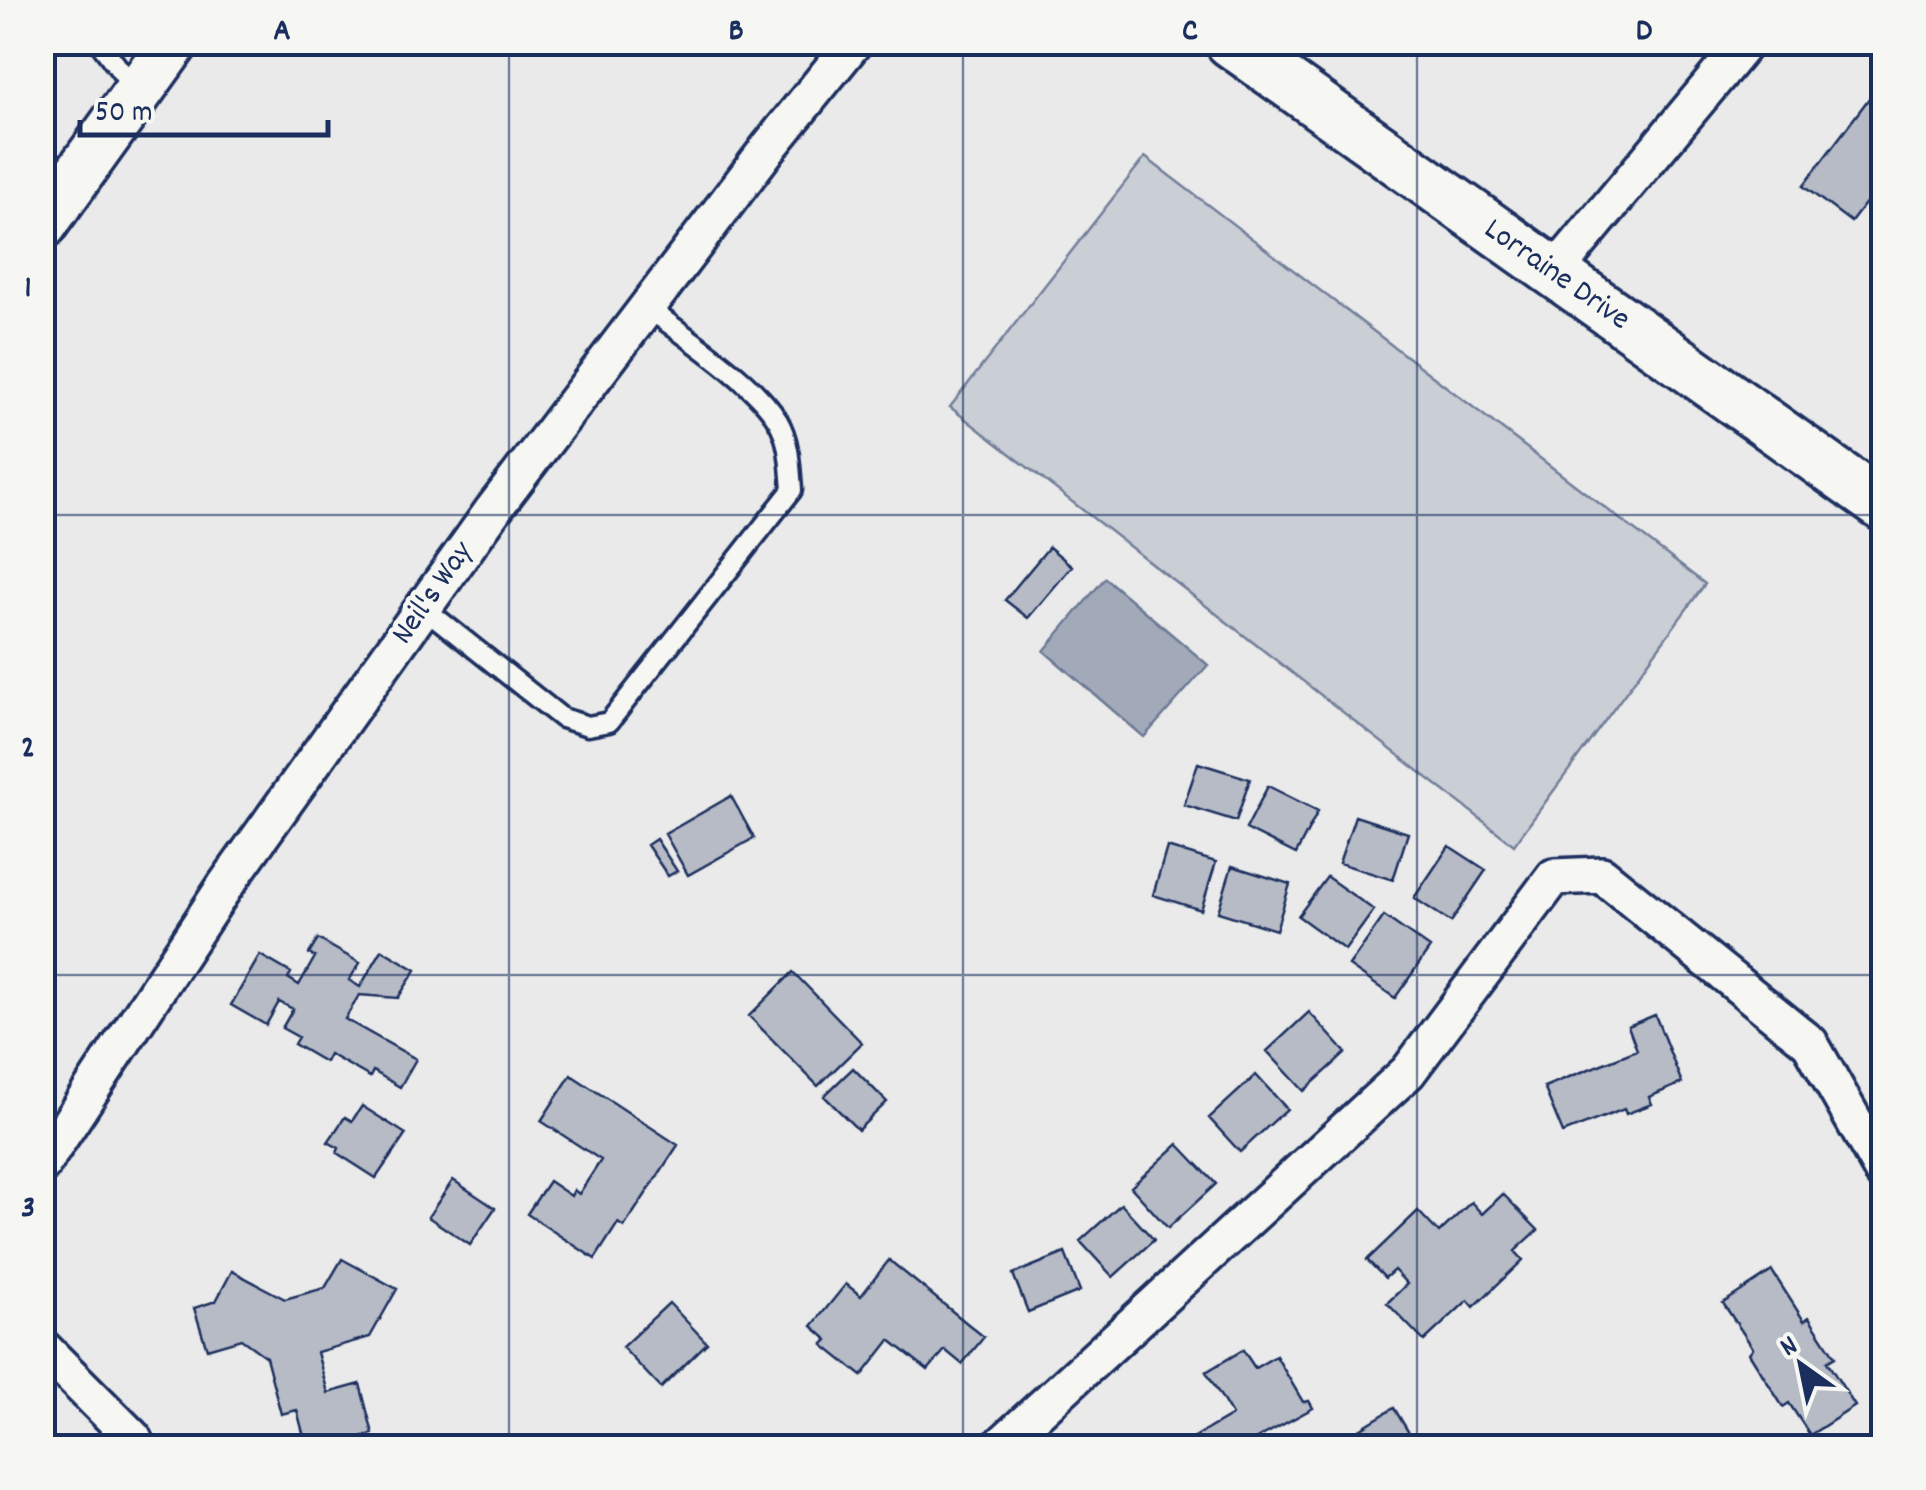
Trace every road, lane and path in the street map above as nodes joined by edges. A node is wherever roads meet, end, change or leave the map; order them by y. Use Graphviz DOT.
graph roads {
  1 [pos="99,42"];
  2 [pos="174,42"];
  3 [pos="854,42"];
  4 [pos="1230,42"];
  5 [pos="1746,42"];
  6 [pos="137,94"];
  7 [pos="42,225"];
  8 [pos="1553,274"];
  9 [pos="648,307"];
  10 [pos="1884,507"];
  11 [pos="424,608"];
  12 [pos="42,1165"];
  13 [pos="1884,1174"];
  14 [pos="42,1347"];
  15 [pos="138,1448"];
  16 [pos="998,1448"];
  1 -- 6 [label="lane"];
  2 -- 6 [label="street"];
  3 -- 9 [label="street, Neil's Way"];
  4 -- 8 [label="street, Lorraine Drive"];
  5 -- 8 [label="street"];
  6 -- 7 [label="street"];
  8 -- 10 [label="street, Lorraine Drive"];
  9 -- 11 [label="street, Neil's Way"];
  9 -- 11 [label="lane"];
  11 -- 12 [label="street, Neil's Way"];
  13 -- 16 [label="street"];
  14 -- 15 [label="street"];
}
